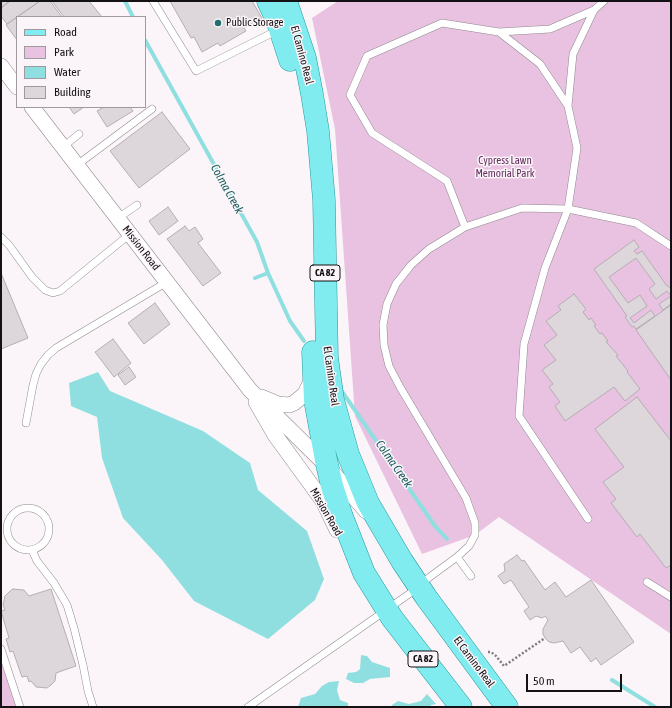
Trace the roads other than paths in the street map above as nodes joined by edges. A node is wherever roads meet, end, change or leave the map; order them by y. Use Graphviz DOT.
graph roads {
  1 [pos="153,1"];
  2 [pos="268,1"];
  3 [pos="286,1"];
  4 [pos="604,1"];
  5 [pos="594,10"];
  6 [pos="280,29"];
  7 [pos="499,32"];
  8 [pos="1,66"];
  9 [pos="16,86"];
  10 [pos="568,106"];
  11 [pos="33,108"];
  12 [pos="152,109"];
  13 [pos="79,134"];
  14 [pos="63,147"];
  15 [pos="77,165"];
  16 [pos="137,205"];
  17 [pos="568,209"];
  18 [pos="118,218"];
  19 [pos="465,227"];
  20 [pos="130,234"];
  21 [pos="1,237"];
  22 [pos="671,246"];
  23 [pos="167,282"];
  24 [pos="314,373"];
  25 [pos="250,390"];
  26 [pos="26,424"];
  27 [pos="328,467"];
  28 [pos="588,519"];
  29 [pos="388,538"];
  30 [pos="32,550"];
  31 [pos="457,557"];
  32 [pos="364,573"];
  33 [pos="471,576"];
  34 [pos="647,582"];
  35 [pos="419,587"];
  36 [pos="671,597"];
  37 [pos="387,610"];
  38 [pos="1,649"];
  39 [pos="20,707"];
  40 [pos="93,707"];
  41 [pos="248,707"];
  42 [pos="460,707"];
  43 [pos="507,707"];
  1 -- 6 [label="lane"];
  2 -- 6 [label="main road, El Camino Real / CA 82"];
  3 -- 29 [label="main road, El Camino Real / CA 82"];
  4 -- 5 [label="lane"];
  5 -- 7 [label="lane"];
  5 -- 10 [label="lane"];
  6 -- 24 [label="main road, El Camino Real / CA 82"];
  7 -- 10 [label="lane"];
  7 -- 19 [label="lane"];
  8 -- 9 [label="street"];
  10 -- 17 [label="lane"];
  11 -- 14 [label="street, Mission Road"];
  12 -- 15 [label="lane"];
  13 -- 14 [label="lane"];
  14 -- 15 [label="street, Mission Road"];
  15 -- 18 [label="street, Mission Road"];
  16 -- 18 [label="lane"];
  17 -- 19 [label="lane"];
  17 -- 22 [label="lane"];
  17 -- 28 [label="lane"];
  18 -- 20 [label="street, Mission Road"];
  19 -- 31 [label="lane"];
  20 -- 21 [label="lane"];
  20 -- 23 [label="street, Mission Road"];
  23 -- 25 [label="street, Mission Road"];
  23 -- 26 [label="lane"];
  24 -- 25 [label="street, Mission Road"];
  24 -- 27 [label="main road, El Camino Real / CA 82"];
  25 -- 27 [label="street, Mission Road"];
  25 -- 32 [label="street, Mission Road"];
  27 -- 29 [label="street, Mission Road"];
  27 -- 32 [label="main road, El Camino Real / CA 82"];
  29 -- 35 [label="main road, El Camino Real / CA 82"];
  30 -- 30 [label="lane"];
  30 -- 40 [label="lane"];
  31 -- 33 [label="lane"];
  31 -- 35 [label="lane"];
  32 -- 37 [label="main road, El Camino Real / CA 82"];
  34 -- 36 [label="lane"];
  35 -- 37 [label="lane"];
  35 -- 43 [label="main road, El Camino Real / CA 82"];
  37 -- 41 [label="lane"];
  37 -- 42 [label="main road, El Camino Real / CA 82"];
  38 -- 39 [label="lane"];
}
